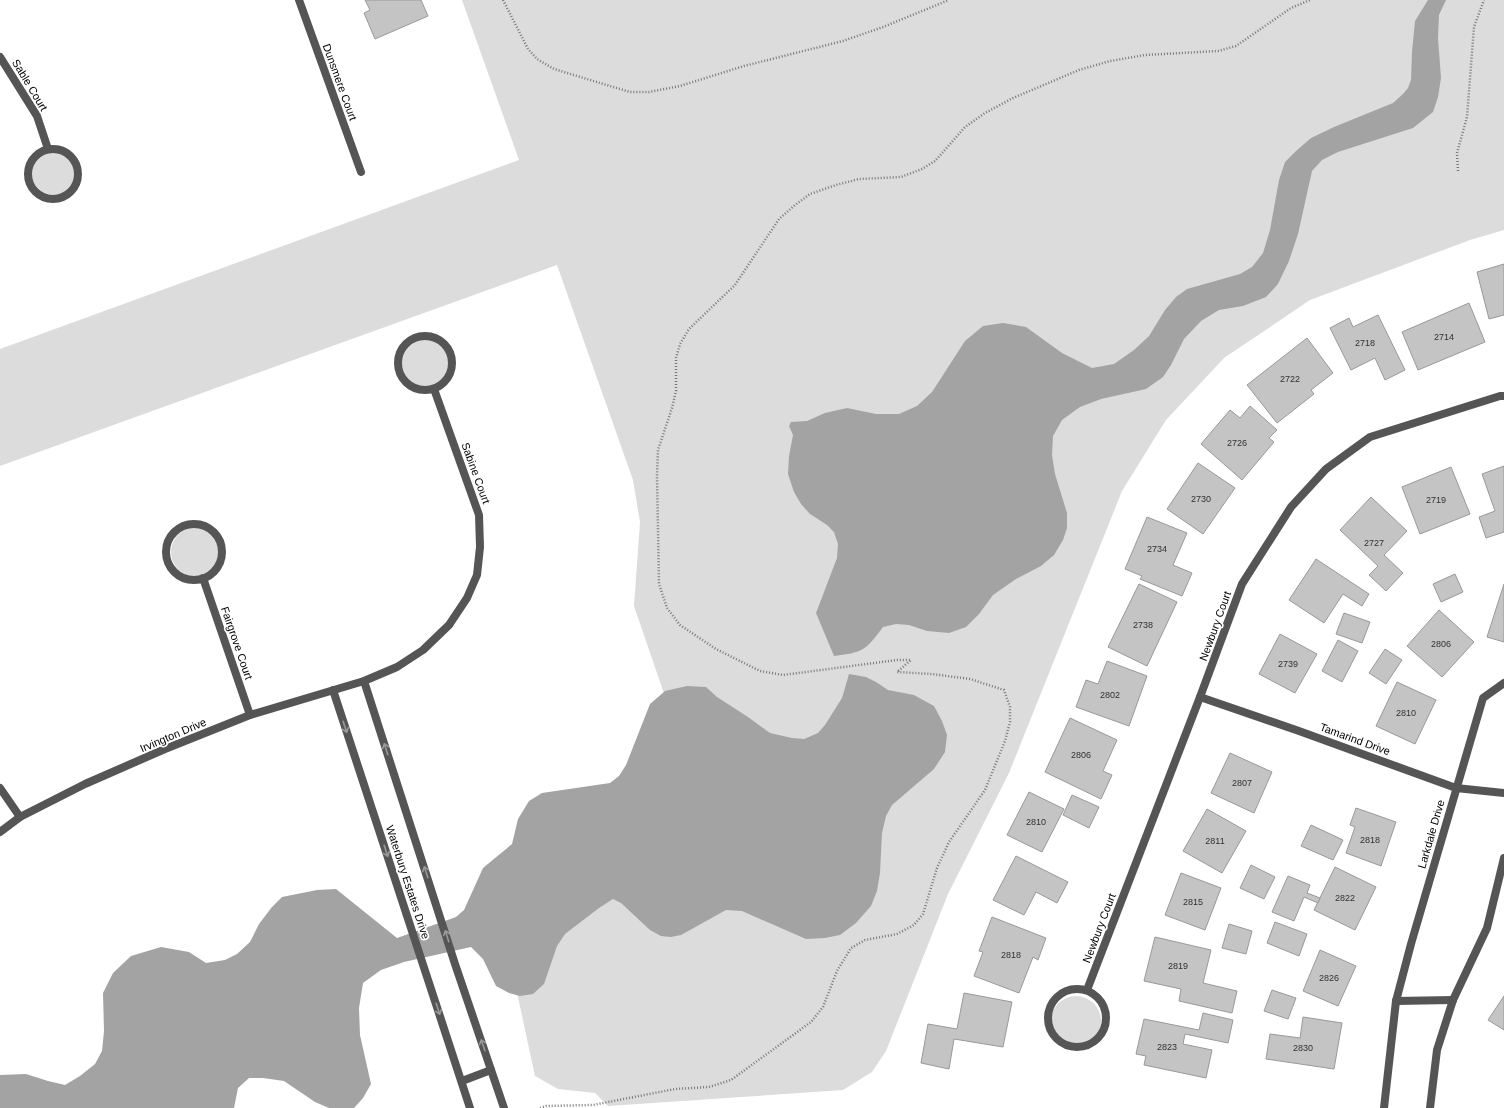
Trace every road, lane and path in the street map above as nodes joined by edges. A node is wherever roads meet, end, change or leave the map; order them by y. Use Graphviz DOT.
graph roads {
  1 [pos="299,0"];
  2 [pos="503,0"];
  3 [pos="948,0"];
  4 [pos="1310,0"];
  5 [pos="1484,0"];
  6 [pos="0,57"];
  7 [pos="48,148"];
  8 [pos="1458,170"];
  9 [pos="361,172"];
  10 [pos="434,388"];
  11 [pos="1504,396"];
  12 [pos="203,578"];
  13 [pos="364,681"];
  14 [pos="1504,683"];
  15 [pos="333,690"];
  16 [pos="1200,697"];
  17 [pos="250,715"];
  18 [pos="0,788"];
  19 [pos="1456,788"];
  20 [pos="1504,793"];
  21 [pos="20,817"];
  22 [pos="0,832"];
  23 [pos="1504,858"];
  24 [pos="1087,990"];
  25 [pos="1453,1000"];
  26 [pos="1396,1001"];
  27 [pos="491,1070"];
  28 [pos="462,1081"];
  29 [pos="470,1108"];
  30 [pos="504,1108"];
  31 [pos="540,1108"];
  32 [pos="1384,1108"];
  33 [pos="1430,1108"];
  1 -- 9 [label="street, Dunsmere Court"];
  2 -- 3 [label="path"];
  4 -- 31 [label="path"];
  5 -- 8 [label="path"];
  6 -- 7 [label="street, Sable Court"];
  7 -- 7 [label="street"];
  10 -- 10 [label="street"];
  10 -- 13 [label="street, Sabine Court"];
  11 -- 16 [label="street, Newbury Court"];
  12 -- 12 [label="street"];
  12 -- 17 [label="street, Fairgrove Court"];
  13 -- 15 [label="street, Irvington Drive"];
  27 -- 13 [label="street, Waterbury Estates Drive, one-way"];
  14 -- 19 [label="street, Larkdale Drive"];
  15 -- 17 [label="street, Irvington Drive"];
  15 -- 28 [label="street, Waterbury Estates Drive, one-way"];
  16 -- 19 [label="street, Tamarind Drive"];
  16 -- 24 [label="street, Newbury Court"];
  17 -- 21 [label="street, Irvington Drive"];
  18 -- 21 [label="street"];
  19 -- 20 [label="street, Tamarind Drive"];
  19 -- 26 [label="street, Larkdale Drive"];
  21 -- 22 [label="street, Irvington Drive"];
  23 -- 25 [label="street"];
  24 -- 24 [label="street"];
  25 -- 26 [label="street"];
  25 -- 33 [label="street"];
  26 -- 32 [label="street, Larkdale Drive"];
  27 -- 28 [label="street"];
  27 -- 30 [label="street, Waterbury Estates Drive"];
  28 -- 29 [label="street, Waterbury Estates Drive"];
}
